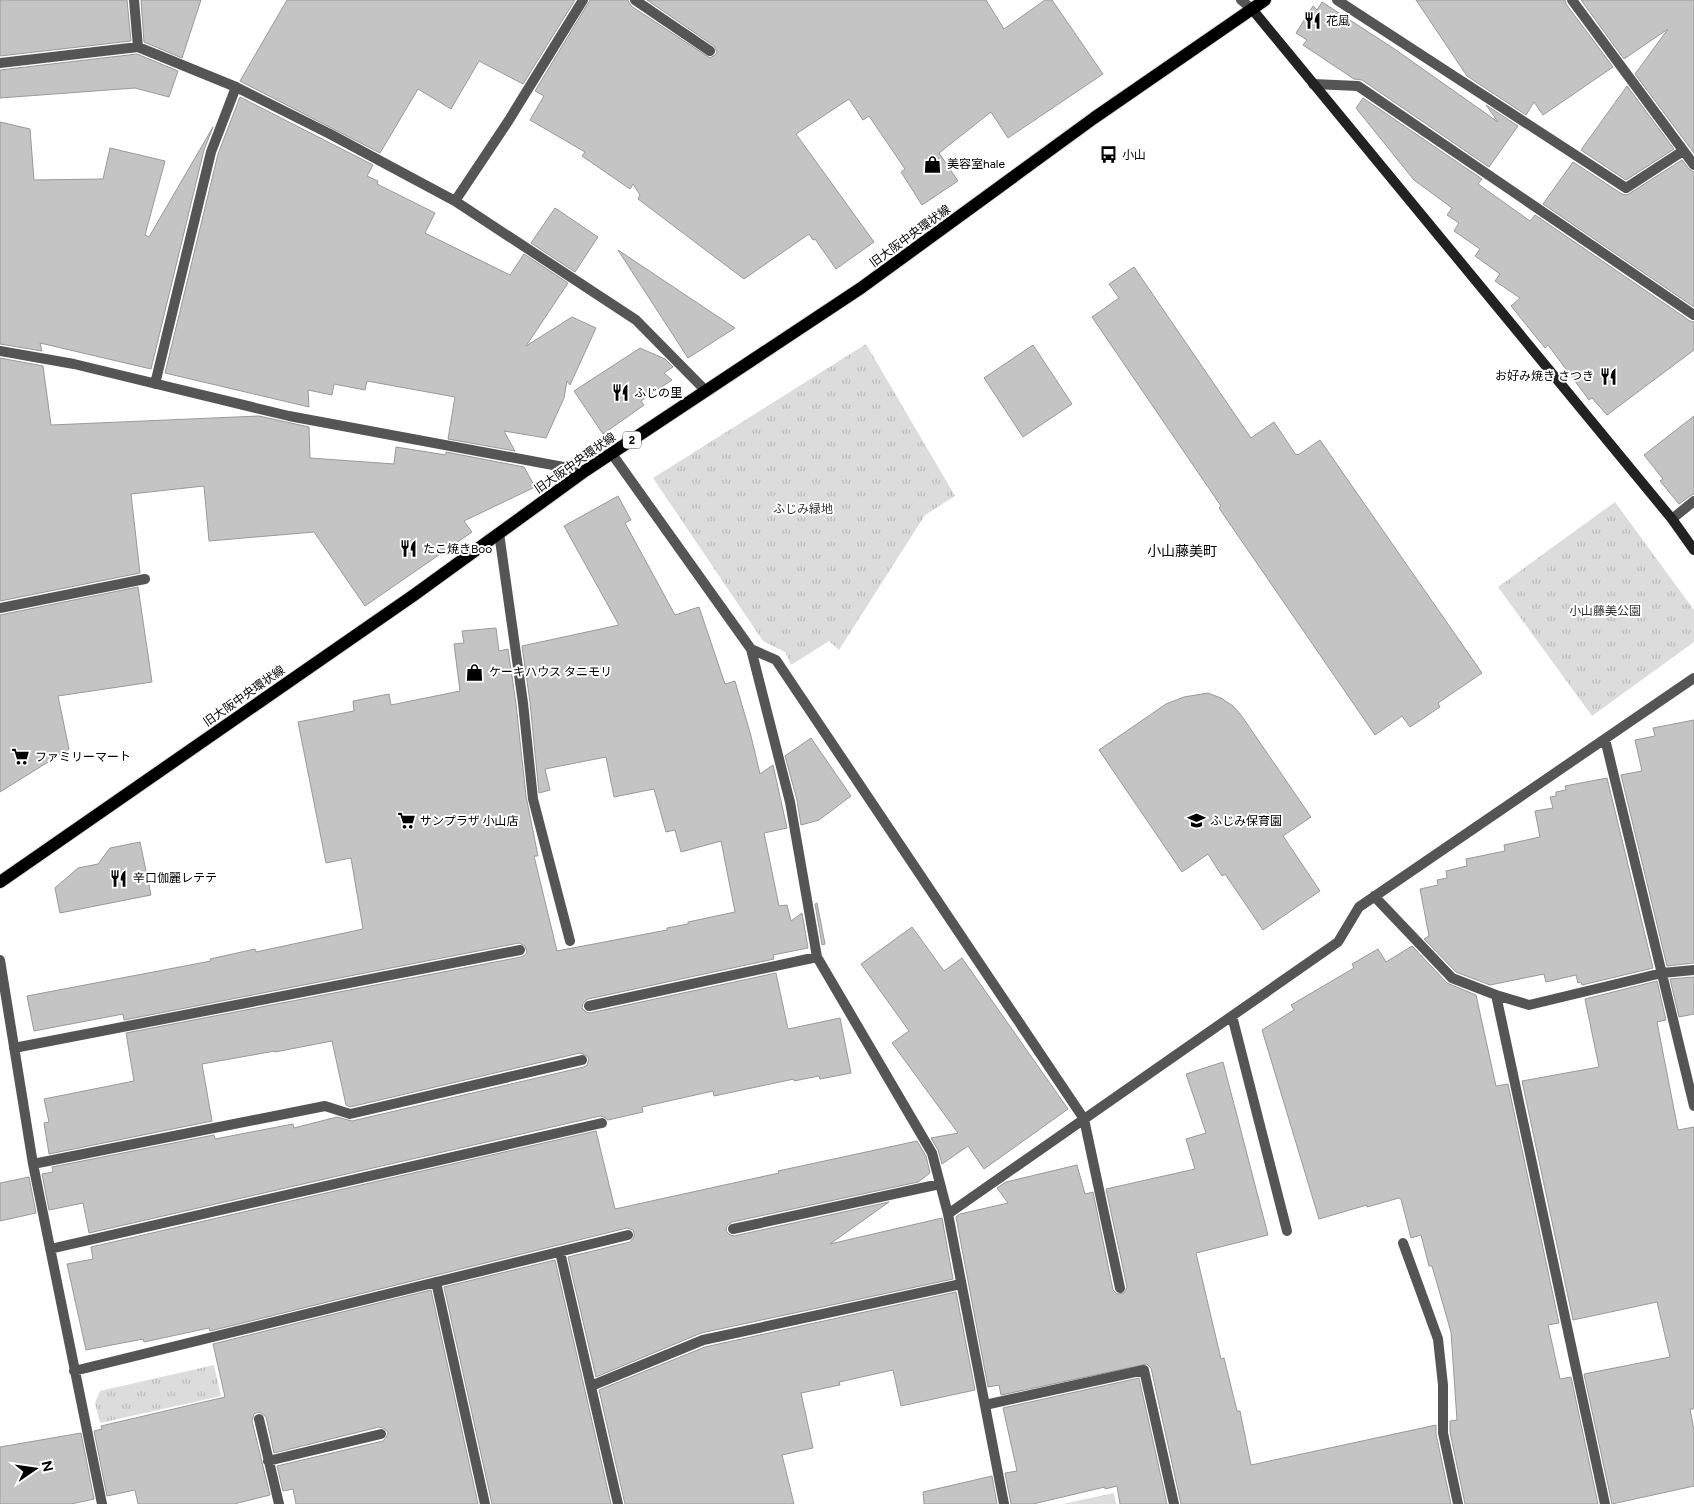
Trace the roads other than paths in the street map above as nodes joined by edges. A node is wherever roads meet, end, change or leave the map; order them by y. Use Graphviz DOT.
graph roads {
  1 [pos="134,0"];
  2 [pos="583,0"];
  3 [pos="635,0"];
  4 [pos="1241,0"];
  5 [pos="1265,0"];
  6 [pos="1337,0"];
  7 [pos="1572,0"];
  8 [pos="1252,9"];
  9 [pos="138,47"];
  10 [pos="710,51"];
  11 [pos="0,63"];
  12 [pos="1313,84"];
  13 [pos="236,87"];
  14 [pos="1683,151"];
  15 [pos="1694,165"];
  16 [pos="455,201"];
  17 [pos="1694,315"];
  18 [pos="0,351"];
  19 [pos="155,384"];
  20 [pos="706,391"];
  21 [pos="612,454"];
  22 [pos="585,471"];
  23 [pos="1694,501"];
  24 [pos="1672,519"];
  25 [pos="499,533"];
  26 [pos="1694,550"];
  27 [pos="145,579"];
  28 [pos="0,608"];
  29 [pos="751,648"];
  30 [pos="1694,678"];
  31 [pos="1605,739"];
  32 [pos="0,882"];
  33 [pos="1374,896"];
  34 [pos="570,940"];
  35 [pos="520,950"];
  36 [pos="816,958"];
  37 [pos="0,960"];
  38 [pos="1694,970"];
  39 [pos="1662,973"];
  40 [pos="1496,995"];
  41 [pos="590,1006"];
  42 [pos="1232,1016"];
  43 [pos="14,1048"];
  44 [pos="582,1060"];
  45 [pos="1694,1106"];
  46 [pos="1084,1119"];
  47 [pos="602,1123"];
  48 [pos="33,1164"];
  49 [pos="940,1184"];
  50 [pos="948,1214"];
  51 [pos="733,1229"];
  52 [pos="1287,1231"];
  53 [pos="628,1235"];
  54 [pos="1403,1243"];
  55 [pos="50,1249"];
  56 [pos="560,1252"];
  57 [pos="436,1282"];
  58 [pos="961,1284"];
  59 [pos="1120,1288"];
  60 [pos="74,1371"];
  61 [pos="591,1386"];
  62 [pos="984,1405"];
  63 [pos="259,1419"];
  64 [pos="381,1434"];
  65 [pos="268,1461"];
  66 [pos="102,1504"];
  67 [pos="279,1504"];
  68 [pos="485,1504"];
  69 [pos="618,1504"];
  70 [pos="1004,1504"];
  71 [pos="1174,1504"];
  72 [pos="1458,1504"];
  73 [pos="1605,1504"];
  1 -- 9 [label="street"];
  2 -- 16 [label="street"];
  3 -- 10 [label="street"];
  4 -- 8 [label="street"];
  5 -- 8 [label="main road, 旧大阪中央環状線 / 2"];
  6 -- 14 [label="street"];
  7 -- 14 [label="street"];
  8 -- 12 [label="street"];
  8 -- 20 [label="main road, 旧大阪中央環状線 / 2"];
  9 -- 11 [label="street"];
  9 -- 13 [label="street"];
  12 -- 17 [label="street"];
  12 -- 24 [label="street"];
  13 -- 16 [label="street"];
  13 -- 19 [label="street"];
  14 -- 15 [label="street"];
  16 -- 20 [label="street"];
  18 -- 19 [label="street"];
  19 -- 22 [label="street"];
  20 -- 21 [label="main road, 旧大阪中央環状線 / 2"];
  21 -- 22 [label="main road, 旧大阪中央環状線 / 2"];
  21 -- 29 [label="street"];
  22 -- 25 [label="main road, 旧大阪中央環状線 / 2"];
  23 -- 24 [label="street"];
  24 -- 26 [label="street"];
  25 -- 32 [label="main road, 旧大阪中央環状線 / 2"];
  25 -- 34 [label="street"];
  27 -- 28 [label="street"];
  29 -- 36 [label="street"];
  29 -- 46 [label="street"];
  30 -- 31 [label="street"];
  31 -- 33 [label="street"];
  31 -- 39 [label="street"];
  33 -- 40 [label="street"];
  33 -- 42 [label="street"];
  35 -- 43 [label="street"];
  36 -- 41 [label="street"];
  36 -- 49 [label="street"];
  37 -- 43 [label="street"];
  38 -- 39 [label="street"];
  39 -- 40 [label="street"];
  39 -- 45 [label="street"];
  40 -- 73 [label="street"];
  42 -- 46 [label="street"];
  42 -- 52 [label="street"];
  43 -- 48 [label="street"];
  44 -- 48 [label="street"];
  46 -- 50 [label="street"];
  46 -- 59 [label="street"];
  47 -- 55 [label="street"];
  48 -- 55 [label="street"];
  49 -- 50 [label="street"];
  49 -- 51 [label="street"];
  50 -- 58 [label="street"];
  53 -- 56 [label="street"];
  54 -- 72 [label="street"];
  55 -- 60 [label="street"];
  56 -- 57 [label="street"];
  56 -- 61 [label="street"];
  57 -- 60 [label="street"];
  57 -- 68 [label="street"];
  58 -- 61 [label="street"];
  58 -- 62 [label="street"];
  60 -- 66 [label="street"];
  61 -- 69 [label="street"];
  62 -- 70 [label="street"];
  62 -- 71 [label="street"];
  63 -- 65 [label="street"];
  64 -- 65 [label="street"];
  65 -- 67 [label="street"];
}
